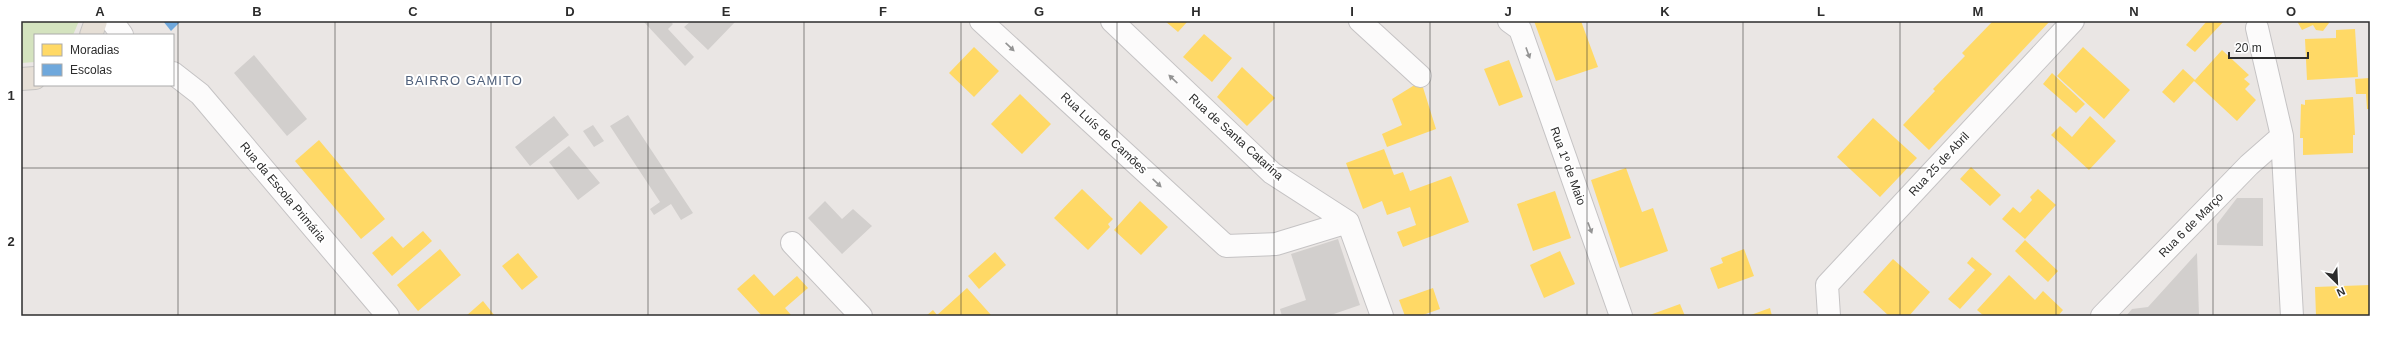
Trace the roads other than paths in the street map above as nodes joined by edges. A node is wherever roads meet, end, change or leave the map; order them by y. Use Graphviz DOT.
graph roads {
  1 [pos="96,21"];
  2 [pos="112,21"];
  3 [pos="981,21"];
  4 [pos="1112,21"];
  5 [pos="1360,21"];
  6 [pos="1509,21"];
  7 [pos="2073,21"];
  8 [pos="2257,28"];
  9 [pos="91,34"];
  10 [pos="121,34"];
  11 [pos="174,74"];
  12 [pos="1420,76"];
  13 [pos="34,78"];
  14 [pos="21,79"];
  15 [pos="2282,136"];
  16 [pos="1348,222"];
  17 [pos="792,243"];
  18 [pos="388,316"];
  19 [pos="861,316"];
  20 [pos="1381,316"];
  21 [pos="1622,316"];
  22 [pos="1829,316"];
  23 [pos="2102,316"];
  24 [pos="2292,316"];
  1 -- 9 [label="main road"];
  2 -- 10 [label="street"];
  3 -- 16 [label="street, Rua Luís de Camões, one-way"];
  16 -- 4 [label="street, Rua de Santa Catarina, one-way"];
  5 -- 12 [label="street"];
  6 -- 21 [label="street, Rua 1º de Maio, one-way"];
  7 -- 22 [label="street, Rua 25 de Abril"];
  8 -- 15 [label="street"];
  11 -- 18 [label="street, Rua da Escola Primária"];
  13 -- 14 [label="main road"];
  15 -- 23 [label="street, Rua 6 de Março"];
  15 -- 24 [label="street"];
  16 -- 20 [label="street"];
  17 -- 19 [label="street"];
}
